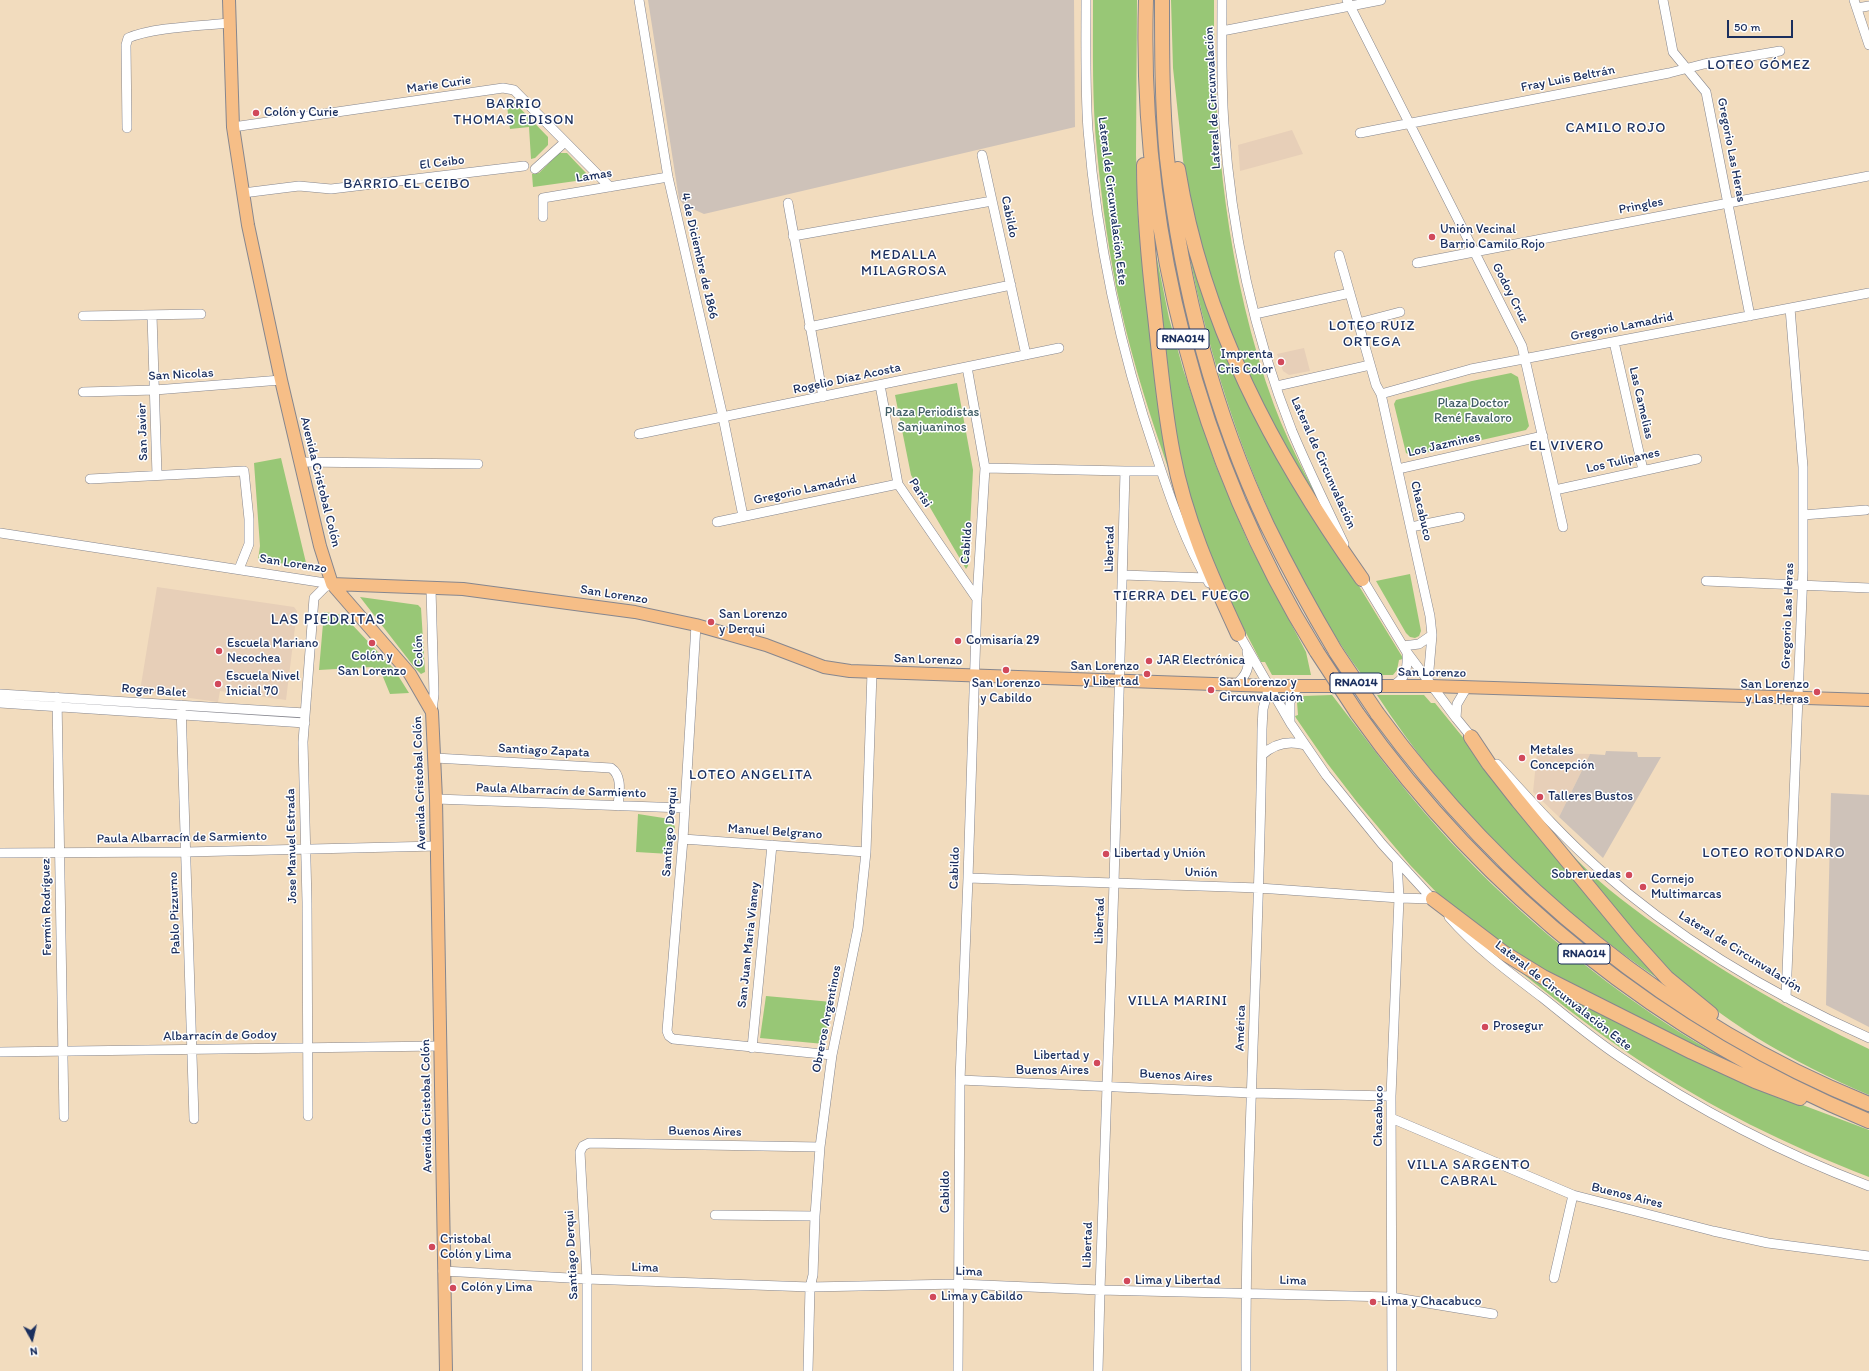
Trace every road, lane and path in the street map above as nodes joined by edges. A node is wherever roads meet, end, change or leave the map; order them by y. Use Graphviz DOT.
graph roads {
  1 [pos="229,0"];
  2 [pos="639,0"];
  3 [pos="1086,0"];
  4 [pos="1146,0"];
  5 [pos="1162,0"];
  6 [pos="1222,0"];
  7 [pos="1381,0"];
  8 [pos="1663,0"];
  9 [pos="1348,3"];
  10 [pos="1856,4"];
  11 [pos="1869,6"];
  12 [pos="230,23"];
  13 [pos="1222,31"];
  14 [pos="1869,45"];
  15 [pos="1162,51"];
  16 [pos="1780,51"];
  17 [pos="1146,66"];
  18 [pos="1687,69"];
  19 [pos="1409,123"];
  20 [pos="233,127"];
  21 [pos="127,128"];
  22 [pos="1360,133"];
  23 [pos="565,142"];
  24 [pos="982,155"];
  25 [pos="524,166"];
  26 [pos="535,169"];
  27 [pos="1869,176"];
  28 [pos="668,177"];
  29 [pos="610,187"];
  30 [pos="243,193"];
  31 [pos="992,201"];
  32 [pos="788,203"];
  33 [pos="1728,203"];
  34 [pos="543,217"];
  35 [pos="793,236"];
  36 [pos="1474,252"];
  37 [pos="1339,255"];
  38 [pos="1417,262"];
  39 [pos="1011,286"];
  40 [pos="1350,293"];
  41 [pos="1869,293"];
  42 [pos="1790,308"];
  43 [pos="1400,312"];
  44 [pos="201,314"];
  45 [pos="1255,314"];
  46 [pos="152,315"];
  47 [pos="83,316"];
  48 [pos="1750,316"];
  49 [pos="1358,323"];
  50 [pos="809,326"];
  51 [pos="1614,342"];
  52 [pos="1059,348"];
  53 [pos="1026,355"];
  54 [pos="1525,359"];
  55 [pos="1370,365"];
  56 [pos="967,367"];
  57 [pos="281,380"];
  58 [pos="880,385"];
  59 [pos="1277,386"];
  60 [pos="154,390"];
  61 [pos="83,392"];
  62 [pos="1381,394"];
  63 [pos="823,397"];
  64 [pos="723,417"];
  65 [pos="639,434"];
  66 [pos="1543,436"];
  67 [pos="1697,459"];
  68 [pos="300,462"];
  69 [pos="478,464"];
  70 [pos="985,468"];
  71 [pos="1398,469"];
  72 [pos="1161,470"];
  73 [pos="1643,470"];
  74 [pos="1125,471"];
  75 [pos="157,476"];
  76 [pos="90,479"];
  77 [pos="898,484"];
  78 [pos="1555,490"];
  79 [pos="1866,510"];
  80 [pos="743,516"];
  81 [pos="1803,516"];
  82 [pos="1460,517"];
  83 [pos="718,522"];
  84 [pos="1411,527"];
  85 [pos="1563,527"];
  86 [pos="0,533"];
  87 [pos="239,569"];
  88 [pos="1123,575"];
  89 [pos="1206,578"];
  90 [pos="1362,579"];
  91 [pos="1706,581"];
  92 [pos="332,584"];
  93 [pos="1803,585"];
  94 [pos="1869,588"];
  95 [pos="431,589"];
  96 [pos="977,599"];
  97 [pos="696,625"];
  98 [pos="1238,634"];
  99 [pos="1432,635"];
  100 [pos="1405,649"];
  101 [pos="1246,650"];
  102 [pos="872,672"];
  103 [pos="975,676"];
  104 [pos="1118,681"];
  105 [pos="1429,683"];
  106 [pos="1235,685"];
  107 [pos="1269,686"];
  108 [pos="1298,686"];
  109 [pos="1392,686"];
  110 [pos="1467,687"];
  111 [pos="0,694"];
  112 [pos="57,697"];
  113 [pos="1799,698"];
  114 [pos="1869,700"];
  115 [pos="0,704"];
  116 [pos="181,705"];
  117 [pos="57,708"];
  118 [pos="432,712"];
  119 [pos="305,713"];
  120 [pos="182,716"];
  121 [pos="1456,718"];
  122 [pos="305,723"];
  123 [pos="1291,724"];
  124 [pos="1471,737"];
  125 [pos="1305,745"];
  126 [pos="1262,755"];
  127 [pos="435,758"];
  128 [pos="436,799"];
  129 [pos="618,806"];
  130 [pos="684,808"];
  131 [pos="683,839"];
  132 [pos="772,845"];
  133 [pos="437,846"];
  134 [pos="305,849"];
  135 [pos="186,852"];
  136 [pos="866,852"];
  137 [pos="0,853"];
  138 [pos="59,853"];
  139 [pos="1397,861"];
  140 [pos="968,878"];
  141 [pos="1114,882"];
  142 [pos="1259,888"];
  143 [pos="1399,898"];
  144 [pos="1433,899"];
  145 [pos="1786,998"];
  146 [pos="1869,1038"];
  147 [pos="440,1046"];
  148 [pos="1752,1047"];
  149 [pos="308,1048"];
  150 [pos="752,1048"];
  151 [pos="192,1049"];
  152 [pos="63,1051"];
  153 [pos="0,1052"];
  154 [pos="832,1055"];
  155 [pos="960,1080"];
  156 [pos="1107,1086"];
  157 [pos="1252,1093"];
  158 [pos="1391,1096"];
  159 [pos="1869,1104"];
  160 [pos="308,1116"];
  161 [pos="64,1117"];
  162 [pos="1391,1118"];
  163 [pos="194,1119"];
  164 [pos="1869,1122"];
  165 [pos="589,1143"];
  166 [pos="820,1147"];
  167 [pos="1869,1186"];
  168 [pos="1573,1195"];
  169 [pos="715,1215"];
  170 [pos="815,1216"];
  171 [pos="1869,1256"];
  172 [pos="443,1271"];
  173 [pos="1554,1278"];
  174 [pos="587,1279"];
  175 [pos="959,1284"];
  176 [pos="810,1287"];
  177 [pos="1100,1290"];
  178 [pos="1246,1293"];
  179 [pos="1391,1297"];
  180 [pos="1493,1314"];
  181 [pos="446,1371"];
  182 [pos="588,1371"];
  183 [pos="808,1371"];
  184 [pos="958,1371"];
  185 [pos="1098,1371"];
  186 [pos="1246,1371"];
  187 [pos="1392,1371"];
  1 -- 12 [label="main road, Avenida Cristobal Colón"];
  2 -- 28 [label="street, 4 de Diciembre de 1866"];
  3 -- 72 [label="street, Lateral de Circunvalación Este"];
  4 -- 17 [label="highway, RNA014"];
  5 -- 15 [label="highway, RNA014"];
  6 -- 13 [label="street, Lateral de Circunvalación"];
  7 -- 9 [label="street"];
  8 -- 18 [label="street, Gregorio Las Heras"];
  9 -- 13 [label="street"];
  9 -- 19 [label="street, Godoy Cruz"];
  10 -- 11 [label="street"];
  10 -- 14 [label="street"];
  12 -- 20 [label="main road, Avenida Cristobal Colón"];
  12 -- 21 [label="street"];
  13 -- 45 [label="street, Lateral de Circunvalación"];
  15 -- 90 [label="highway"];
  15 -- 148 [label="highway, RNA014, bridge"];
  16 -- 18 [label="street, Fray Luis Beltrán"];
  17 -- 98 [label="highway"];
  17 -- 164 [label="highway, RNA014, bridge"];
  18 -- 19 [label="street, Fray Luis Beltrán"];
  18 -- 33 [label="street, Gregorio Las Heras"];
  19 -- 22 [label="street, Fray Luis Beltrán"];
  19 -- 36 [label="street, Godoy Cruz"];
  20 -- 23 [label="street, Marie Curie"];
  20 -- 30 [label="main road, Avenida Cristobal Colón"];
  23 -- 26 [label="street"];
  23 -- 29 [label="street, Marie Curie"];
  24 -- 31 [label="street, Cabildo"];
  25 -- 30 [label="street, El Ceibo"];
  27 -- 33 [label="street, Pringles"];
  28 -- 29 [label="street, Lamas"];
  28 -- 64 [label="street, 4 de Diciembre de 1866"];
  29 -- 34 [label="street, Lamas"];
  30 -- 57 [label="main road, Avenida Cristobal Colón"];
  31 -- 35 [label="street"];
  31 -- 39 [label="street, Cabildo"];
  32 -- 35 [label="street"];
  33 -- 36 [label="street, Pringles"];
  33 -- 48 [label="street, Gregorio Las Heras"];
  35 -- 50 [label="street"];
  36 -- 38 [label="street, Pringles"];
  36 -- 54 [label="street, Godoy Cruz"];
  37 -- 40 [label="street, Chacabuco"];
  39 -- 50 [label="street"];
  39 -- 53 [label="street, Cabildo"];
  40 -- 45 [label="street"];
  40 -- 49 [label="street, Chacabuco"];
  41 -- 42 [label="street, Gregorio Lamadrid"];
  42 -- 48 [label="street, Gregorio Lamadrid"];
  42 -- 81 [label="street, Gregorio Las Heras"];
  43 -- 49 [label="street"];
  44 -- 46 [label="street"];
  45 -- 59 [label="street, Lateral de Circunvalación"];
  46 -- 47 [label="street"];
  46 -- 60 [label="street, San Javier"];
  48 -- 51 [label="street, Gregorio Lamadrid"];
  49 -- 55 [label="street, Chacabuco"];
  50 -- 63 [label="street"];
  51 -- 54 [label="street, Gregorio Lamadrid"];
  51 -- 73 [label="street, Las Camelias"];
  52 -- 53 [label="street, Rogelio Díaz Acosta"];
  53 -- 56 [label="street, Rogelio Díaz Acosta"];
  54 -- 62 [label="street, Gregorio Lamadrid"];
  54 -- 66 [label="street, Godoy Cruz"];
  55 -- 59 [label="street"];
  55 -- 62 [label="street, Chacabuco"];
  56 -- 58 [label="street, Rogelio Díaz Acosta"];
  56 -- 70 [label="street, Cabildo"];
  57 -- 60 [label="street, San Nicolas"];
  57 -- 68 [label="main road, Avenida Cristobal Colón"];
  58 -- 63 [label="street, Rogelio Díaz Acosta"];
  58 -- 77 [label="street, Parisi"];
  59 -- 90 [label="street, Lateral de Circunvalación"];
  60 -- 61 [label="street, San Nicolas"];
  60 -- 75 [label="street, San Javier"];
  62 -- 71 [label="street, Chacabuco"];
  63 -- 64 [label="street, Rogelio Díaz Acosta"];
  64 -- 65 [label="street, Rogelio Díaz Acosta"];
  64 -- 80 [label="street, 4 de Diciembre de 1866"];
  66 -- 71 [label="street, Los Jazmines"];
  66 -- 78 [label="street, Godoy Cruz"];
  67 -- 73 [label="street, Los Tulipanes"];
  68 -- 69 [label="street"];
  68 -- 92 [label="main road, Avenida Cristobal Colón"];
  70 -- 74 [label="street"];
  70 -- 96 [label="street, Cabildo"];
  71 -- 84 [label="street, Chacabuco"];
  72 -- 74 [label="street"];
  72 -- 89 [label="street, Lateral de Circunvalación Este"];
  73 -- 78 [label="street, Los Tulipanes"];
  74 -- 88 [label="street, Libertad"];
  75 -- 76 [label="street"];
  75 -- 87 [label="street"];
  77 -- 80 [label="street, Gregorio Lamadrid"];
  77 -- 96 [label="street, Parisi"];
  78 -- 85 [label="street, Godoy Cruz"];
  79 -- 81 [label="street"];
  80 -- 83 [label="street, Gregorio Lamadrid"];
  81 -- 93 [label="street, Gregorio Las Heras"];
  82 -- 84 [label="street"];
  84 -- 99 [label="street, Chacabuco"];
  86 -- 87 [label="street, San Lorenzo"];
  87 -- 92 [label="street, San Lorenzo"];
  88 -- 89 [label="street"];
  88 -- 104 [label="street, Libertad"];
  89 -- 98 [label="street, Lateral de Circunvalación Este"];
  90 -- 100 [label="street, Lateral de Circunvalación"];
  91 -- 93 [label="street"];
  92 -- 95 [label="main road, San Lorenzo"];
  92 -- 118 [label="main road, Avenida Cristobal Colón"];
  92 -- 119 [label="street, Jose Manuel Estrada"];
  93 -- 94 [label="street"];
  93 -- 113 [label="street, Gregorio Las Heras"];
  95 -- 97 [label="main road, San Lorenzo"];
  95 -- 118 [label="street, Colón"];
  96 -- 103 [label="street, Cabildo"];
  97 -- 102 [label="main road, San Lorenzo"];
  97 -- 130 [label="street, Santiago Derqui"];
  98 -- 101 [label="street, Lateral de Circunvalación Este"];
  99 -- 100 [label="street"];
  99 -- 105 [label="street, Chacabuco"];
  100 -- 105 [label="street, Lateral de Circunvalación"];
  100 -- 109 [label="street"];
  101 -- 106 [label="street"];
  101 -- 107 [label="street, Lateral de Circunvalación Este"];
  102 -- 103 [label="main road, San Lorenzo"];
  102 -- 136 [label="street, Obreros Argentinos"];
  103 -- 104 [label="main road, San Lorenzo"];
  103 -- 140 [label="street, Cabildo"];
  104 -- 106 [label="main road, San Lorenzo"];
  104 -- 141 [label="street, Libertad"];
  105 -- 109 [label="main road, San Lorenzo"];
  105 -- 110 [label="main road, San Lorenzo"];
  105 -- 121 [label="street, Lateral de Circunvalación"];
  106 -- 107 [label="main road, San Lorenzo"];
  107 -- 108 [label="main road, San Lorenzo"];
  107 -- 123 [label="street, Lateral de Circunvalación Este"];
  107 -- 126 [label="street, América"];
  108 -- 109 [label="main road, San Lorenzo"];
  108 -- 123 [label="street"];
  110 -- 113 [label="main road, San Lorenzo"];
  110 -- 121 [label="street"];
  111 -- 112 [label="street, Roger Balet"];
  112 -- 116 [label="street, Roger Balet"];
  112 -- 117 [label="street, Fermín Rodríguez"];
  113 -- 114 [label="main road, San Lorenzo"];
  113 -- 145 [label="street, Gregorio Las Heras"];
  115 -- 117 [label="street, Roger Balet"];
  116 -- 119 [label="street, Roger Balet"];
  116 -- 120 [label="street, Pablo Pizzurno"];
  117 -- 120 [label="street, Roger Balet"];
  117 -- 138 [label="street, Fermín Rodríguez"];
  118 -- 127 [label="main road, Avenida Cristobal Colón"];
  119 -- 122 [label="street, Jose Manuel Estrada"];
  120 -- 122 [label="street, Roger Balet"];
  120 -- 135 [label="street, Pablo Pizzurno"];
  121 -- 124 [label="street, Lateral de Circunvalación"];
  122 -- 134 [label="street, Jose Manuel Estrada"];
  123 -- 125 [label="street, Lateral de Circunvalación Este"];
  124 -- 145 [label="street, Lateral de Circunvalación"];
  124 -- 148 [label="highway"];
  125 -- 126 [label="street"];
  125 -- 139 [label="street, Lateral de Circunvalación Este"];
  126 -- 142 [label="street, América"];
  127 -- 128 [label="main road, Avenida Cristobal Colón"];
  127 -- 129 [label="street, Santiago Zapata"];
  128 -- 129 [label="street, Paula Albarracín de Sarmiento"];
  128 -- 133 [label="main road, Avenida Cristobal Colón"];
  129 -- 130 [label="street, Paula Albarracín de Sarmiento"];
  130 -- 131 [label="street, Santiago Derqui"];
  131 -- 132 [label="street, Manuel Belgrano"];
  131 -- 150 [label="street, Santiago Derqui"];
  132 -- 136 [label="street, Manuel Belgrano"];
  132 -- 150 [label="street, San Juan Maria Vianey"];
  133 -- 134 [label="street, Paula Albarracín de Sarmiento"];
  133 -- 147 [label="main road, Avenida Cristobal Colón"];
  134 -- 135 [label="street, Paula Albarracín de Sarmiento"];
  134 -- 149 [label="street, Jose Manuel Estrada"];
  135 -- 138 [label="street, Paula Albarracín de Sarmiento"];
  135 -- 151 [label="street, Pablo Pizzurno"];
  136 -- 154 [label="street, Obreros Argentinos"];
  137 -- 138 [label="street, Paula Albarracín de Sarmiento"];
  138 -- 152 [label="street, Fermín Rodríguez"];
  139 -- 143 [label="street, Chacabuco"];
  139 -- 144 [label="street, Lateral de Circunvalación Este"];
  140 -- 141 [label="street, Unión"];
  140 -- 155 [label="street, Cabildo"];
  141 -- 142 [label="street, Unión"];
  141 -- 156 [label="street, Libertad"];
  142 -- 143 [label="street, Unión"];
  142 -- 157 [label="street, América"];
  143 -- 144 [label="street, Unión"];
  143 -- 158 [label="street, Chacabuco"];
  144 -- 164 [label="highway"];
  144 -- 167 [label="street, Lateral de Circunvalación Este"];
  145 -- 146 [label="street, Lateral de Circunvalación"];
  147 -- 149 [label="street, Albarracín de Godoy"];
  147 -- 172 [label="main road, Avenida Cristobal Colón"];
  148 -- 159 [label="highway, RNA014"];
  149 -- 151 [label="street, Albarracín de Godoy"];
  149 -- 160 [label="street, Jose Manuel Estrada"];
  150 -- 154 [label="street"];
  151 -- 152 [label="street, Albarracín de Godoy"];
  151 -- 163 [label="street, Pablo Pizzurno"];
  152 -- 153 [label="street, Albarracín de Godoy"];
  152 -- 161 [label="street, Fermín Rodríguez"];
  154 -- 166 [label="street, Obreros Argentinos"];
  155 -- 156 [label="street, Buenos Aires"];
  155 -- 175 [label="street, Cabildo"];
  156 -- 157 [label="street, Buenos Aires"];
  156 -- 177 [label="street, Libertad"];
  157 -- 158 [label="street, Buenos Aires"];
  157 -- 178 [label="street, América"];
  158 -- 162 [label="street, Chacabuco"];
  162 -- 168 [label="street, Buenos Aires"];
  162 -- 179 [label="street, Chacabuco"];
  165 -- 166 [label="street, Buenos Aires"];
  165 -- 174 [label="street, Santiago Derqui"];
  166 -- 170 [label="street, Obreros Argentinos"];
  168 -- 171 [label="street, Buenos Aires"];
  168 -- 173 [label="street"];
  169 -- 170 [label="street"];
  170 -- 176 [label="street, Obreros Argentinos"];
  172 -- 174 [label="street, Lima"];
  172 -- 181 [label="main road, Avenida Cristobal Colón"];
  174 -- 176 [label="street, Lima"];
  174 -- 182 [label="street, Santiago Derqui"];
  175 -- 176 [label="street, Lima"];
  175 -- 177 [label="street, Lima"];
  175 -- 184 [label="street, Cabildo"];
  176 -- 183 [label="street, Obreros Argentinos"];
  177 -- 178 [label="street, Lima"];
  177 -- 185 [label="street, Libertad"];
  178 -- 179 [label="street, Lima"];
  178 -- 186 [label="street, América"];
  179 -- 180 [label="street, Lima"];
  179 -- 187 [label="street, Chacabuco"];
}
